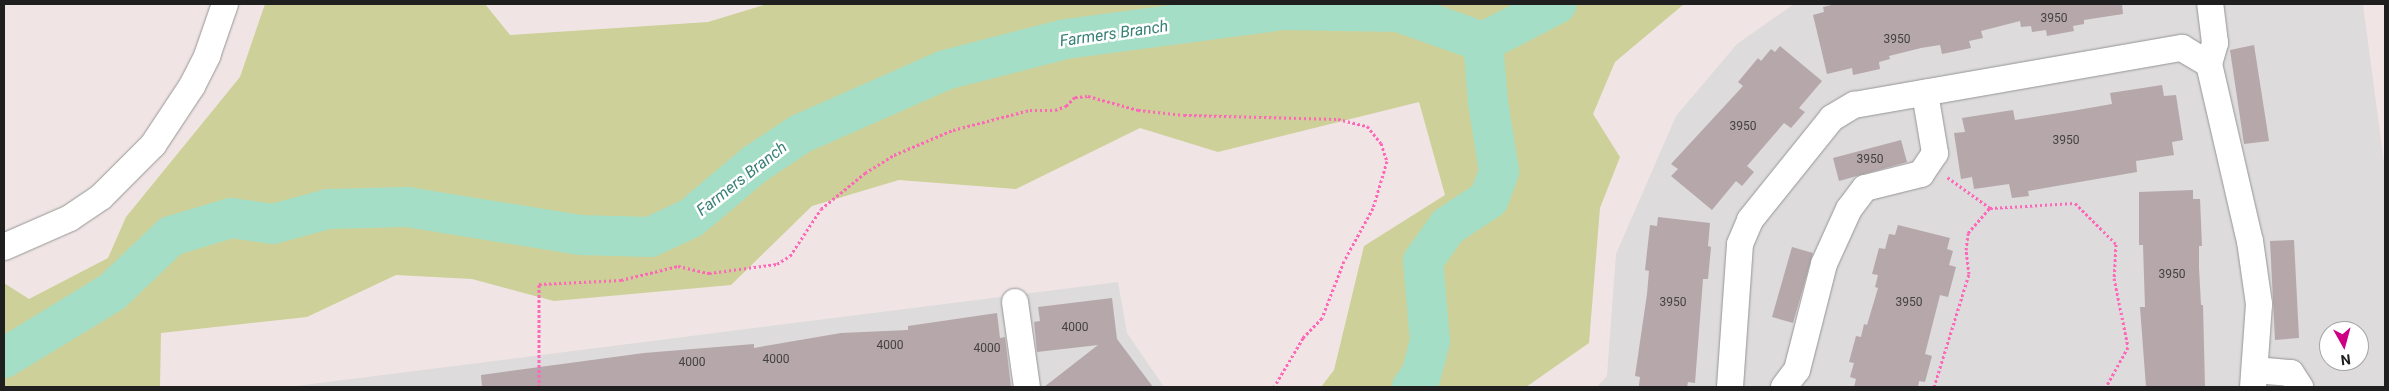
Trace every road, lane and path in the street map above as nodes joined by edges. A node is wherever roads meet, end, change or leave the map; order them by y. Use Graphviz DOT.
graph roads {
  1 [pos="225,4"];
  2 [pos="2210,4"];
  3 [pos="2210,64"];
  4 [pos="1925,93"];
  5 [pos="1926,166"];
  6 [pos="1990,208"];
  7 [pos="4,246"];
  8 [pos="1015,302"];
  9 [pos="2254,379"];
  10 [pos="539,387"];
  11 [pos="1028,387"];
  12 [pos="1274,387"];
  13 [pos="1730,387"];
  14 [pos="1784,387"];
  15 [pos="1934,387"];
  16 [pos="2106,387"];
  17 [pos="2300,387"];
  1 -- 7 [label="street"];
  2 -- 3 [label="street"];
  3 -- 4 [label="street"];
  3 -- 9 [label="street"];
  4 -- 5 [label="street"];
  4 -- 13 [label="street"];
  5 -- 6 [label="path"];
  5 -- 14 [label="street"];
  6 -- 15 [label="path"];
  6 -- 16 [label="path"];
  8 -- 11 [label="street"];
  9 -- 17 [label="street"];
  10 -- 12 [label="path"];
}
